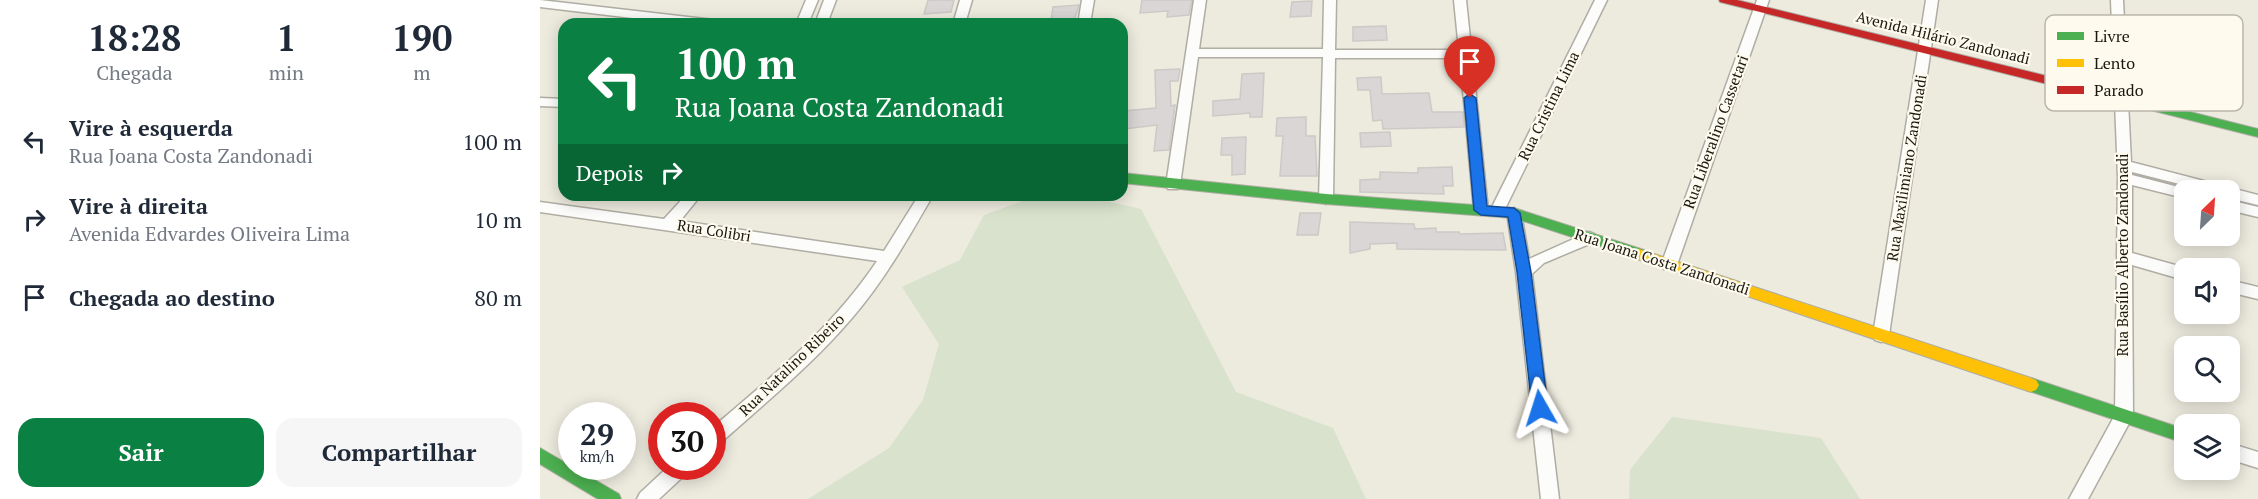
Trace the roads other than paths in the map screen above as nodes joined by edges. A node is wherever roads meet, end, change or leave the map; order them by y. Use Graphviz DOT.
graph roads {
  1 [pos="812,0"];
  2 [pos="830,0"];
  3 [pos="966,0"];
  4 [pos="1088,0"];
  5 [pos="1200,0"];
  6 [pos="1330,0"];
  7 [pos="1460,0"];
  8 [pos="1601,0"];
  9 [pos="1724,0"];
  10 [pos="1932,0"];
  11 [pos="2117,0"];
  12 [pos="540,3"];
  13 [pos="1761,4"];
  14 [pos="2117,15"];
  15 [pos="664,18"];
  16 [pos="804,18"];
  17 [pos="823,18"];
  18 [pos="961,18"];
  19 [pos="1085,18"];
  20 [pos="1924,50"];
  21 [pos="1192,53"];
  22 [pos="1329,54"];
  23 [pos="1465,54"];
  24 [pos="2045,80"];
  25 [pos="540,102"];
  26 [pos="558,103"];
  27 [pos="2121,111"];
  28 [pos="2167,111"];
  29 [pos="2258,134"];
  30 [pos="2124,171"];
  31 [pos="1128,179"];
  32 [pos="2174,181"];
  33 [pos="1173,185"];
  34 [pos="2174,189"];
  35 [pos="2240,196"];
  36 [pos="1326,200"];
  37 [pos="2258,200"];
  38 [pos="689,201"];
  39 [pos="922,201"];
  40 [pos="540,207"];
  41 [pos="2240,208"];
  42 [pos="1481,210"];
  43 [pos="1505,212"];
  44 [pos="2258,212"];
  45 [pos="669,224"];
  46 [pos="1589,238"];
  47 [pos="2124,257"];
  48 [pos="888,258"];
  49 [pos="1669,265"];
  50 [pos="2174,271"];
  51 [pos="1524,272"];
  52 [pos="2240,289"];
  53 [pos="2258,293"];
  54 [pos="1881,335"];
  55 [pos="2124,416"];
  56 [pos="726,427"];
  57 [pos="2174,433"];
  58 [pos="2240,454"];
  59 [pos="540,455"];
  60 [pos="2258,460"];
  61 [pos="667,480"];
  62 [pos="613,499"];
  63 [pos="646,499"];
  64 [pos="1550,499"];
  65 [pos="2078,499"];
  1 -- 16 [label="street"];
  2 -- 17 [label="street"];
  3 -- 18 [label="street"];
  4 -- 19 [label="street"];
  5 -- 21 [label="street"];
  6 -- 22 [label="street"];
  7 -- 23 [label="street"];
  8 -- 43 [label="street, Rua Cristina Lima"];
  9 -- 13 [label="street, Avenida Hilário Zandonadi"];
  10 -- 20 [label="street, Rua Maxilimiano Zandonadi"];
  11 -- 14 [label="street, Rua Basílio Alberto Zandonadi"];
  12 -- 15 [label="street"];
  13 -- 20 [label="street, Avenida Hilário Zandonadi"];
  13 -- 49 [label="street, Rua Liberalino Cassetari"];
  20 -- 24 [label="street, Avenida Hilário Zandonadi"];
  20 -- 54 [label="street, Rua Maxilimiano Zandonadi"];
  21 -- 22 [label="street"];
  21 -- 33 [label="street"];
  22 -- 23 [label="street"];
  22 -- 36 [label="street"];
  23 -- 42 [label="street"];
  25 -- 26 [label="street"];
  27 -- 30 [label="street, Rua Basílio Alberto Zandonadi"];
  28 -- 29 [label="street, Avenida Hilário Zandonadi"];
  30 -- 32 [label="street"];
  30 -- 34 [label="street"];
  30 -- 47 [label="street, Rua Basílio Alberto Zandonadi"];
  31 -- 33 [label="street, Rua Joana Costa Zandonadi"];
  33 -- 36 [label="street, Rua Joana Costa Zandonadi"];
  35 -- 37 [label="street"];
  36 -- 42 [label="street, Rua Joana Costa Zandonadi"];
  38 -- 45 [label="street"];
  39 -- 48 [label="street, Rua Natalino Ribeiro"];
  40 -- 45 [label="street, Rua Colibri"];
  41 -- 44 [label="street"];
  42 -- 43 [label="street, Rua Joana Costa Zandonadi"];
  43 -- 46 [label="street, Rua Joana Costa Zandonadi"];
  43 -- 51 [label="street"];
  45 -- 48 [label="street, Rua Colibri"];
  46 -- 49 [label="street, Rua Joana Costa Zandonadi"];
  46 -- 51 [label="street"];
  47 -- 50 [label="street"];
  47 -- 55 [label="street, Rua Basílio Alberto Zandonadi"];
  48 -- 56 [label="street, Rua Natalino Ribeiro"];
  49 -- 54 [label="street, Rua Joana Costa Zandonadi"];
  51 -- 64 [label="street"];
  52 -- 53 [label="street"];
  54 -- 55 [label="street, Rua Joana Costa Zandonadi"];
  55 -- 57 [label="street, Rua Joana Costa Zandonadi"];
  55 -- 65 [label="street, Rua Basílio Alberto Zandonadi"];
  58 -- 60 [label="street"];
  59 -- 62 [label="street"];
  61 -- 63 [label="street"];
}
